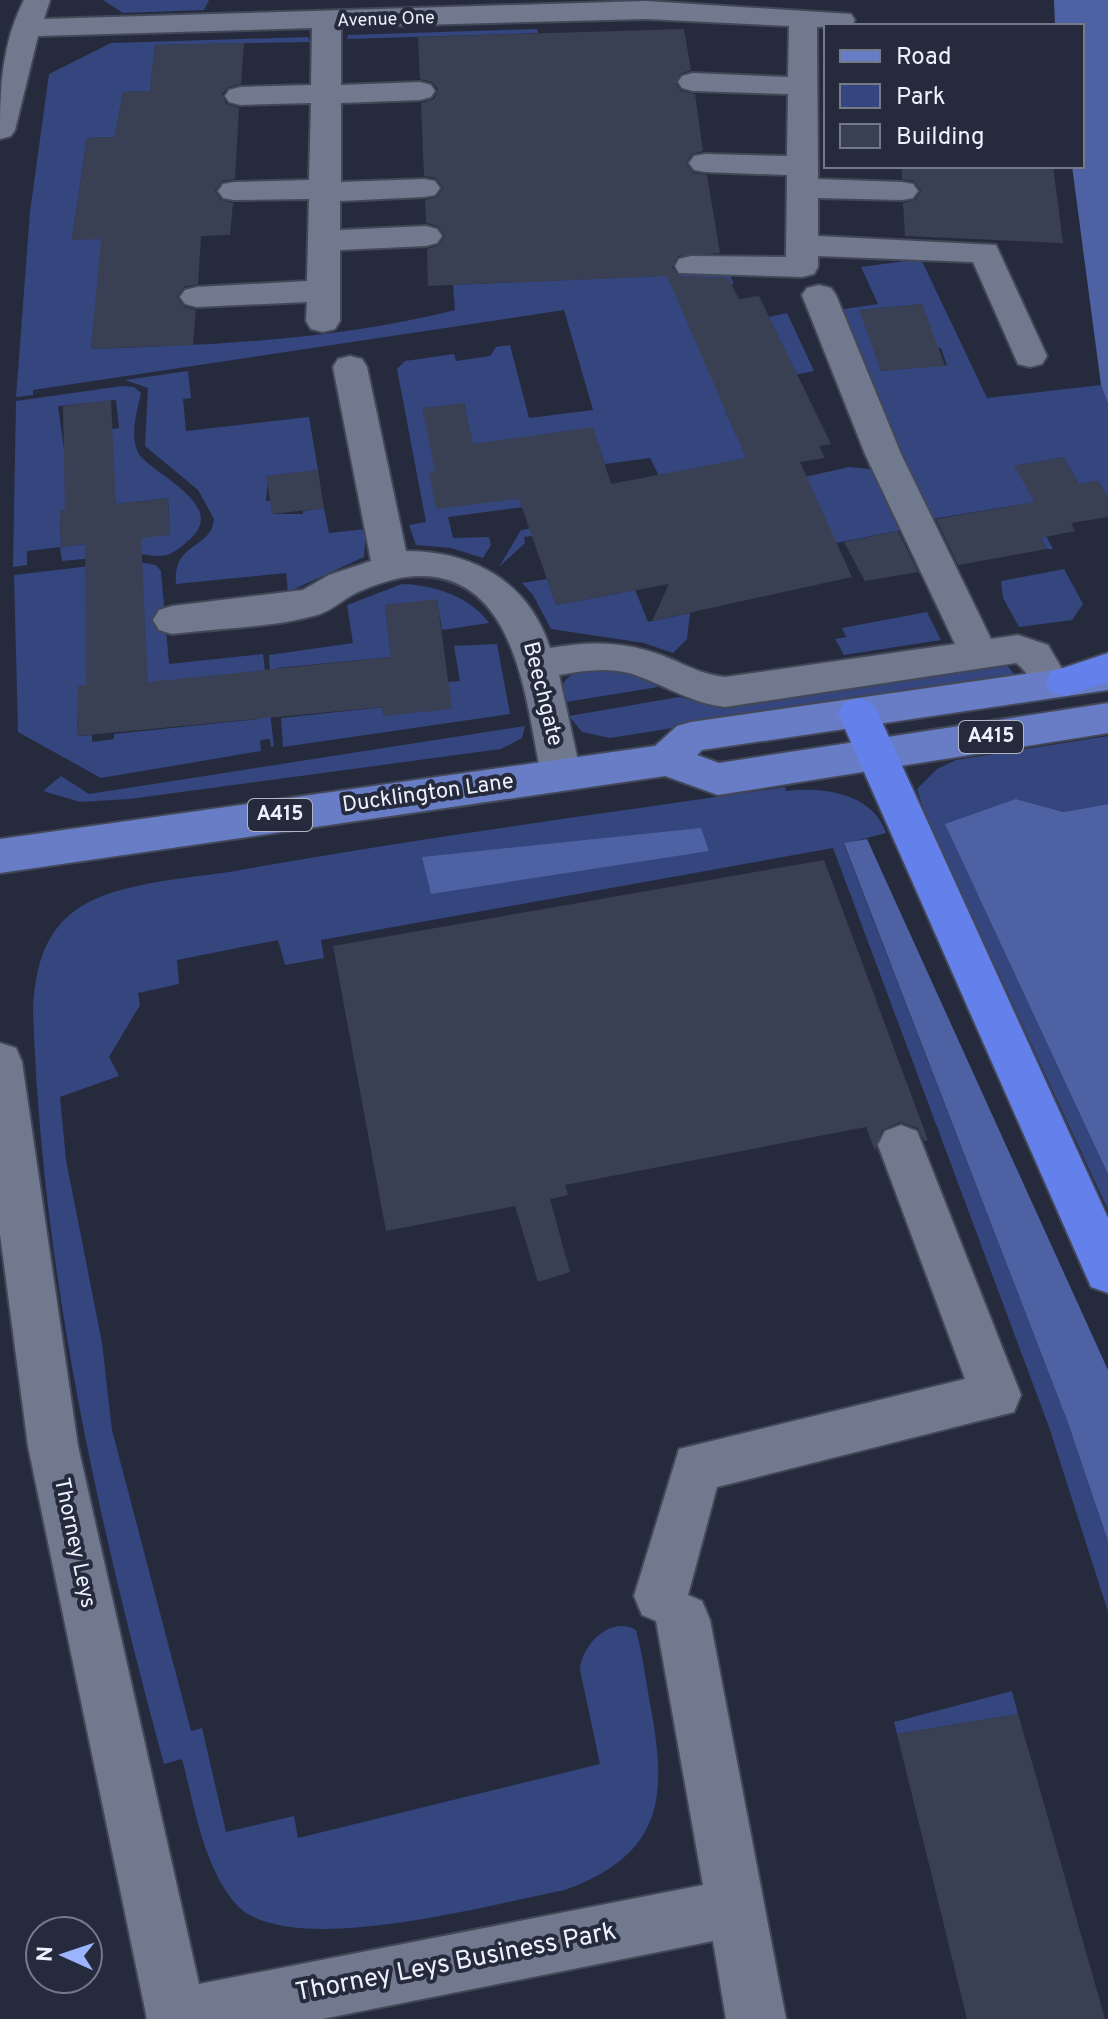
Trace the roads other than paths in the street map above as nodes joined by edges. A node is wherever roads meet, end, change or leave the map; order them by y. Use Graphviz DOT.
graph roads {
  1 [pos="37,0"];
  2 [pos="625,5"];
  3 [pos="752,8"];
  4 [pos="391,10"];
  5 [pos="803,18"];
  6 [pos="841,20"];
  7 [pos="327,22"];
  8 [pos="26,28"];
  9 [pos="693,82"];
  10 [pos="420,83"];
  11 [pos="812,86"];
  12 [pos="326,89"];
  13 [pos="240,96"];
  14 [pos="0,130"];
  15 [pos="706,169"];
  16 [pos="802,177"];
  17 [pos="424,178"];
  18 [pos="325,184"];
  19 [pos="234,191"];
  20 [pos="902,191"];
  21 [pos="426,236"];
  22 [pos="325,241"];
  23 [pos="803,245"];
  24 [pos="691,266"];
  25 [pos="819,295"];
  26 [pos="197,297"];
  27 [pos="1030,356"];
  28 [pos="350,367"];
  29 [pos="391,567"];
  30 [pos="172,620"];
  31 [pos="980,655"];
  32 [pos="537,665"];
  33 [pos="1108,667"];
  34 [pos="1108,676"];
  35 [pos="1058,683"];
  36 [pos="858,713"];
  37 [pos="1108,718"];
  38 [pos="875,756"];
  39 [pos="666,760"];
  40 [pos="561,774"];
  41 [pos="0,856"];
  42 [pos="0,1062"];
  43 [pos="901,1145"];
  44 [pos="1108,1271"];
  45 [pos="735,1908"];
  46 [pos="177,2019"];
  47 [pos="756,2019"];
  1 -- 8 [label="street"];
  2 -- 3 [label="street, Avenue One"];
  2 -- 4 [label="street, Avenue One"];
  3 -- 5 [label="street, Avenue One"];
  4 -- 7 [label="street, Avenue One"];
  5 -- 6 [label="street, Avenue One"];
  5 -- 11 [label="street"];
  7 -- 8 [label="street, Avenue One"];
  7 -- 12 [label="street"];
  8 -- 14 [label="street"];
  9 -- 11 [label="street"];
  10 -- 12 [label="street"];
  11 -- 16 [label="street"];
  12 -- 13 [label="street"];
  12 -- 18 [label="street"];
  15 -- 16 [label="street"];
  16 -- 20 [label="street"];
  16 -- 23 [label="street"];
  17 -- 18 [label="street"];
  18 -- 19 [label="street"];
  18 -- 22 [label="street"];
  21 -- 22 [label="street"];
  22 -- 26 [label="street"];
  23 -- 24 [label="street"];
  23 -- 27 [label="street"];
  25 -- 31 [label="street"];
  28 -- 29 [label="street"];
  29 -- 30 [label="street, Beechgate"];
  29 -- 32 [label="street, Beechgate"];
  31 -- 32 [label="street"];
  31 -- 35 [label="street"];
  32 -- 40 [label="street, Beechgate"];
  33 -- 35 [label="highway"];
  34 -- 35 [label="main road, A415"];
  35 -- 36 [label="main road, A415"];
  36 -- 38 [label="highway"];
  36 -- 39 [label="main road, A415"];
  37 -- 38 [label="main road, Ducklington Lane / A415"];
  38 -- 39 [label="main road, Ducklington Lane / A415"];
  38 -- 44 [label="highway"];
  39 -- 40 [label="main road, Ducklington Lane / A415"];
  40 -- 41 [label="main road, Ducklington Lane / A415"];
  42 -- 46 [label="street, Thorney Leys"];
  43 -- 45 [label="street"];
  45 -- 46 [label="street, Thorney Leys Business Park"];
  45 -- 47 [label="street"];
}
